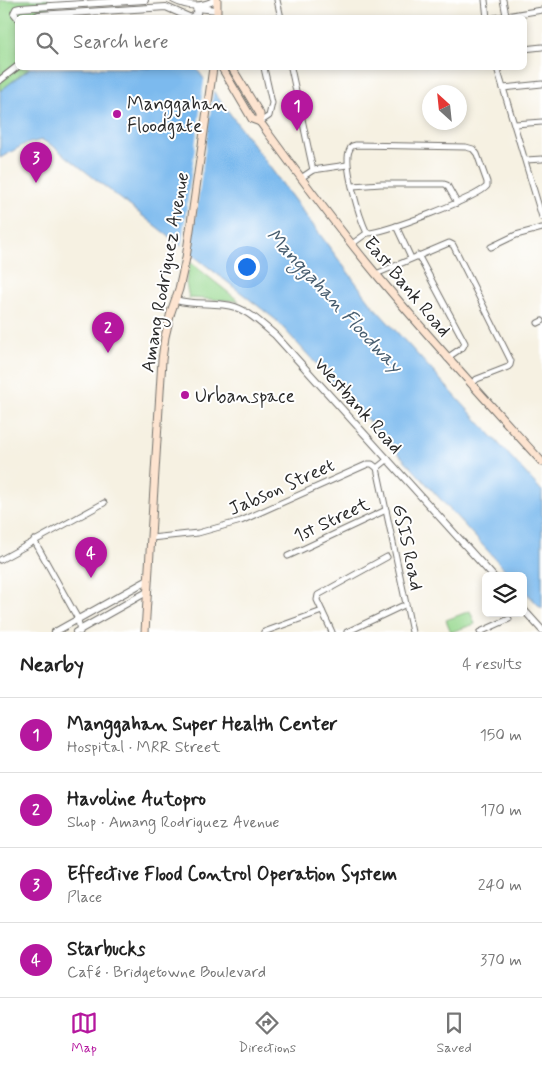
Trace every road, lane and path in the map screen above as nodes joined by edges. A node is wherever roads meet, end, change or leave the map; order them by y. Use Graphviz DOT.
graph roads {
  1 [pos="145,0"];
  2 [pos="174,0"];
  3 [pos="216,0"];
  4 [pos="277,0"];
  5 [pos="485,0"];
  6 [pos="504,0"];
  7 [pos="35,5"];
  8 [pos="196,8"];
  9 [pos="542,10"];
  10 [pos="217,14"];
  11 [pos="16,15"];
  12 [pos="50,15"];
  13 [pos="184,15"];
  14 [pos="195,15"];
  15 [pos="280,15"];
  16 [pos="488,15"];
  17 [pos="506,15"];
  18 [pos="542,47"];
  19 [pos="527,49"];
  20 [pos="15,68"];
  21 [pos="223,70"];
  22 [pos="233,70"];
  23 [pos="264,70"];
  24 [pos="292,70"];
  25 [pos="498,70"];
  26 [pos="213,71"];
  27 [pos="0,80"];
  28 [pos="542,84"];
  29 [pos="503,88"];
  30 [pos="260,122"];
  31 [pos="542,122"];
  32 [pos="515,124"];
  33 [pos="542,159"];
  34 [pos="526,160"];
  35 [pos="347,165"];
  36 [pos="313,170"];
  37 [pos="301,178"];
  38 [pos="353,186"];
  39 [pos="540,197"];
  40 [pos="457,203"];
  41 [pos="542,217"];
  42 [pos="396,226"];
  43 [pos="542,228"];
  44 [pos="367,232"];
  45 [pos="352,244"];
  46 [pos="491,247"];
  47 [pos="418,255"];
  48 [pos="411,258"];
  49 [pos="376,274"];
  50 [pos="176,300"];
  51 [pos="447,358"];
  52 [pos="471,384"];
  53 [pos="388,459"];
  54 [pos="542,462"];
  55 [pos="377,468"];
  56 [pos="104,503"];
  57 [pos="386,510"];
  58 [pos="151,538"];
  59 [pos="34,540"];
  60 [pos="288,556"];
  61 [pos="387,557"];
  62 [pos="0,560"];
  63 [pos="490,572"];
  64 [pos="148,580"];
  65 [pos="147,592"];
  66 [pos="402,606"];
  67 [pos="322,610"];
  68 [pos="527,613"];
  69 [pos="78,619"];
  70 [pos="509,619"];
  71 [pos="494,630"];
  72 [pos="542,630"];
  73 [pos="78,631"];
  74 [pos="55,632"];
  75 [pos="144,632"];
  76 [pos="264,632"];
  77 [pos="332,632"];
  78 [pos="348,632"];
  79 [pos="412,632"];
  80 [pos="480,632"];
  1 -- 7 [label="street"];
  2 -- 8 [label="street"];
  3 -- 8 [label="street"];
  3 -- 10 [label="main road"];
  4 -- 15 [label="street"];
  5 -- 16 [label="street"];
  6 -- 17 [label="street"];
  7 -- 11 [label="street"];
  8 -- 10 [label="street"];
  8 -- 14 [label="street"];
  9 -- 17 [label="street"];
  12 -- 13 [label="street"];
  18 -- 19 [label="street"];
  20 -- 27 [label="street"];
  21 -- 30 [label="main road, East Bank Road"];
  22 -- 30 [label="main road, East Bank Road"];
  23 -- 30 [label="street"];
  24 -- 36 [label="street"];
  25 -- 29 [label="street"];
  26 -- 50 [label="main road, Amang Rodriguez Avenue"];
  28 -- 29 [label="street"];
  29 -- 32 [label="street"];
  30 -- 37 [label="main road, East Bank Road"];
  31 -- 32 [label="street"];
  32 -- 34 [label="street"];
  33 -- 34 [label="street"];
  34 -- 39 [label="street"];
  35 -- 36 [label="street"];
  35 -- 38 [label="street"];
  35 -- 40 [label="street"];
  36 -- 37 [label="street"];
  37 -- 45 [label="main road, East Bank Road"];
  38 -- 40 [label="street"];
  38 -- 44 [label="street"];
  39 -- 41 [label="street"];
  40 -- 42 [label="street"];
  42 -- 44 [label="street"];
  42 -- 48 [label="street"];
  43 -- 46 [label="street"];
  44 -- 45 [label="street"];
  45 -- 49 [label="main road, East Bank Road"];
  47 -- 48 [label="street"];
  47 -- 51 [label="street"];
  47 -- 52 [label="street"];
  48 -- 49 [label="street"];
  49 -- 51 [label="main road, East Bank Road"];
  50 -- 53 [label="street, Westbank Road"];
  50 -- 58 [label="main road, Amang Rodriguez Avenue"];
  51 -- 52 [label="main road, East Bank Road"];
  52 -- 54 [label="main road, East Bank Road"];
  53 -- 55 [label="street"];
  53 -- 63 [label="street, Westbank Road"];
  55 -- 57 [label="street, GSIS Road"];
  55 -- 58 [label="street, Jabson Street"];
  56 -- 59 [label="street"];
  57 -- 60 [label="street, 1st Street"];
  57 -- 79 [label="street, GSIS Road"];
  58 -- 64 [label="main road, Amang Rodriguez Avenue"];
  59 -- 62 [label="street"];
  59 -- 69 [label="street"];
  61 -- 67 [label="street"];
  64 -- 65 [label="main road, Amang Rodriguez Avenue"];
  64 -- 69 [label="street"];
  65 -- 73 [label="street"];
  65 -- 75 [label="main road, Amang Rodriguez Avenue"];
  66 -- 78 [label="street"];
  67 -- 76 [label="street"];
  67 -- 77 [label="street"];
  68 -- 72 [label="street"];
  69 -- 73 [label="street"];
  69 -- 74 [label="street"];
  70 -- 71 [label="street"];
  71 -- 80 [label="street"];
}
